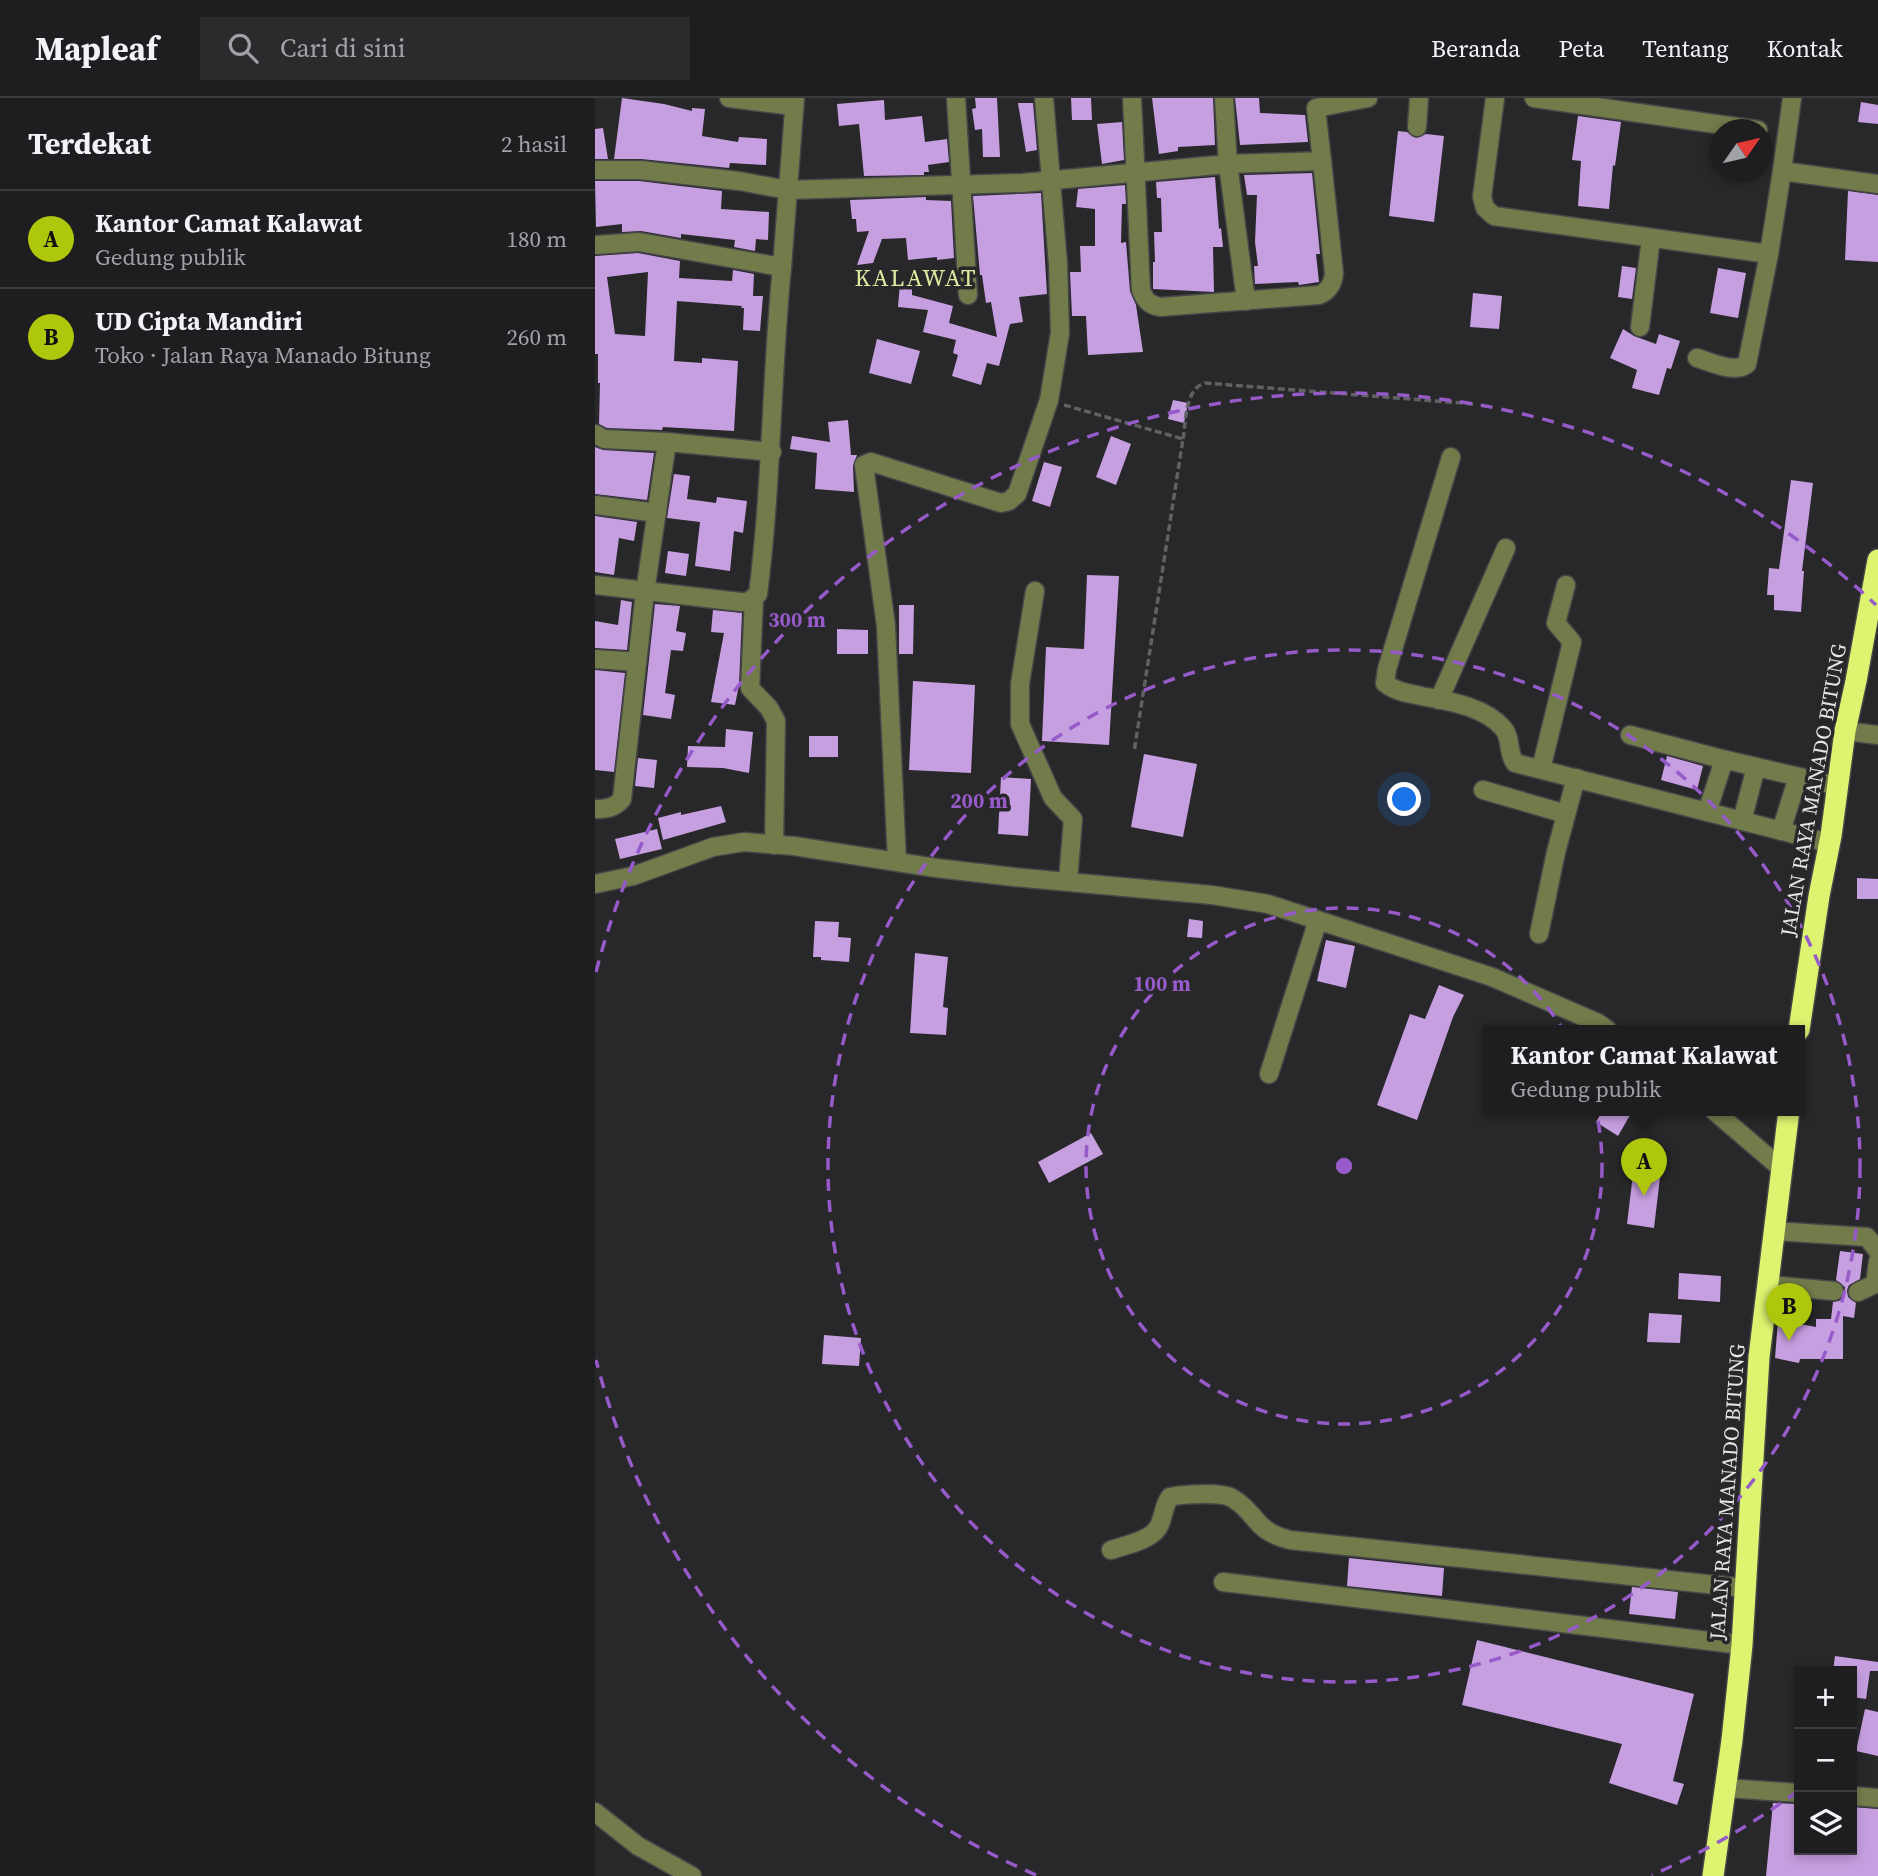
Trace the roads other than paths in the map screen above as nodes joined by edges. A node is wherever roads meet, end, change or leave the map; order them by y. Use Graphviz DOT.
graph roads {
  1 [pos="729,98"];
  2 [pos="955,98"];
  3 [pos="1044,98"];
  4 [pos="1132,98"];
  5 [pos="1224,98"];
  6 [pos="1368,98"];
  7 [pos="1419,98"];
  8 [pos="1495,98"];
  9 [pos="1534,98"];
  10 [pos="1792,98"];
  11 [pos="795,102"];
  12 [pos="1316,103"];
  13 [pos="1710,123"];
  14 [pos="1417,127"];
  15 [pos="1773,132"];
  16 [pos="1786,134"];
  17 [pos="1322,162"];
  18 [pos="1228,163"];
  19 [pos="595,170"];
  20 [pos="1782,171"];
  21 [pos="1137,173"];
  22 [pos="1051,180"];
  23 [pos="1878,184"];
  24 [pos="961,187"];
  25 [pos="788,190"];
  26 [pos="1651,238"];
  27 [pos="595,245"];
  28 [pos="1769,254"];
  29 [pos="782,267"];
  30 [pos="968,295"];
  31 [pos="1246,301"];
  32 [pos="1640,327"];
  33 [pos="1697,358"];
  34 [pos="595,434"];
  35 [pos="667,442"];
  36 [pos="772,452"];
  37 [pos="1451,457"];
  38 [pos="595,505"];
  39 [pos="657,513"];
  40 [pos="1506,548"];
  41 [pos="1878,560"];
  42 [pos="595,585"];
  43 [pos="1566,585"];
  44 [pos="1035,591"];
  45 [pos="645,592"];
  46 [pos="754,598"];
  47 [pos="1874,610"];
  48 [pos="595,659"];
  49 [pos="637,662"];
  50 [pos="1439,699"];
  51 [pos="1845,731"];
  52 [pos="1630,734"];
  53 [pos="1878,735"];
  54 [pos="1724,760"];
  55 [pos="1756,767"];
  56 [pos="1541,769"];
  57 [pos="1798,777"];
  58 [pos="1576,778"];
  59 [pos="1837,786"];
  60 [pos="1483,790"];
  61 [pos="595,809"];
  62 [pos="1707,812"];
  63 [pos="1566,814"];
  64 [pos="1742,821"];
  65 [pos="1781,831"];
  66 [pos="1829,843"];
  67 [pos="774,845"];
  68 [pos="897,862"];
  69 [pos="1068,881"];
  70 [pos="595,884"];
  71 [pos="1318,920"];
  72 [pos="1539,934"];
  73 [pos="1601,1025"];
  74 [pos="1800,1025"];
  75 [pos="1269,1074"];
  76 [pos="1720,1116"];
  77 [pos="1788,1116"];
  78 [pos="1782,1169"];
  79 [pos="1775,1231"];
  80 [pos="1878,1251"];
  81 [pos="1878,1261"];
  82 [pos="1768,1285"];
  83 [pos="1834,1291"];
  84 [pos="1858,1292"];
  85 [pos="1111,1550"];
  86 [pos="1223,1582"];
  87 [pos="1745,1588"];
  88 [pos="1742,1645"];
  89 [pos="1726,1788"];
  90 [pos="1794,1793"];
  91 [pos="1857,1796"];
  92 [pos="1878,1798"];
  93 [pos="595,1812"];
  94 [pos="692,1876"];
  95 [pos="1713,1876"];
  1 -- 11 [label="street"];
  2 -- 24 [label="street"];
  3 -- 22 [label="street"];
  4 -- 21 [label="street"];
  5 -- 18 [label="street"];
  6 -- 12 [label="street"];
  7 -- 14 [label="street"];
  8 -- 26 [label="street"];
  9 -- 13 [label="street"];
  10 -- 16 [label="street"];
  11 -- 25 [label="street"];
  12 -- 17 [label="street"];
  15 -- 16 [label="street"];
  16 -- 20 [label="street"];
  17 -- 18 [label="street"];
  17 -- 31 [label="street"];
  18 -- 21 [label="street"];
  18 -- 31 [label="street"];
  19 -- 25 [label="street"];
  20 -- 23 [label="street"];
  20 -- 28 [label="street"];
  21 -- 22 [label="street"];
  21 -- 31 [label="street"];
  22 -- 24 [label="street"];
  22 -- 68 [label="street"];
  24 -- 25 [label="street"];
  24 -- 30 [label="street"];
  25 -- 29 [label="street"];
  26 -- 28 [label="street"];
  26 -- 32 [label="street"];
  27 -- 29 [label="street"];
  28 -- 33 [label="street"];
  29 -- 36 [label="street"];
  34 -- 35 [label="street"];
  35 -- 36 [label="street"];
  35 -- 39 [label="street"];
  36 -- 46 [label="street"];
  37 -- 50 [label="street"];
  38 -- 39 [label="street"];
  39 -- 45 [label="street"];
  40 -- 50 [label="street"];
  41 -- 47 [label="highway, JALAN RAYA MANADO BITUNG"];
  42 -- 45 [label="street"];
  43 -- 56 [label="street"];
  44 -- 69 [label="street"];
  45 -- 46 [label="street"];
  45 -- 49 [label="street"];
  46 -- 67 [label="street"];
  47 -- 51 [label="highway, JALAN RAYA MANADO BITUNG"];
  48 -- 49 [label="street"];
  49 -- 61 [label="street"];
  50 -- 56 [label="street"];
  51 -- 53 [label="street"];
  51 -- 59 [label="highway, JALAN RAYA MANADO BITUNG"];
  52 -- 54 [label="street"];
  54 -- 55 [label="street"];
  54 -- 62 [label="street"];
  55 -- 57 [label="street"];
  55 -- 64 [label="street"];
  56 -- 58 [label="street"];
  57 -- 59 [label="street"];
  57 -- 65 [label="street"];
  58 -- 62 [label="street"];
  58 -- 63 [label="street"];
  59 -- 66 [label="highway, JALAN RAYA MANADO BITUNG"];
  60 -- 63 [label="street"];
  62 -- 64 [label="street"];
  63 -- 72 [label="street"];
  64 -- 65 [label="street"];
  65 -- 66 [label="street"];
  66 -- 74 [label="highway, JALAN RAYA MANADO BITUNG"];
  67 -- 68 [label="street"];
  67 -- 70 [label="street"];
  68 -- 69 [label="street"];
  69 -- 71 [label="street"];
  71 -- 73 [label="street"];
  71 -- 75 [label="street"];
  76 -- 78 [label="street"];
  77 -- 78 [label="highway, JALAN RAYA MANADO BITUNG"];
  78 -- 79 [label="highway, JALAN RAYA MANADO BITUNG"];
  79 -- 80 [label="street"];
  79 -- 82 [label="highway, JALAN RAYA MANADO BITUNG"];
  81 -- 84 [label="street"];
  82 -- 83 [label="street"];
  82 -- 87 [label="highway, JALAN RAYA MANADO BITUNG"];
  85 -- 87 [label="street"];
  86 -- 88 [label="street"];
  87 -- 88 [label="highway, JALAN RAYA MANADO BITUNG"];
  88 -- 89 [label="highway, JALAN RAYA MANADO BITUNG"];
  89 -- 90 [label="street"];
  89 -- 95 [label="highway, JALAN RAYA MANADO BITUNG"];
  91 -- 92 [label="street"];
  93 -- 94 [label="street"];
}
